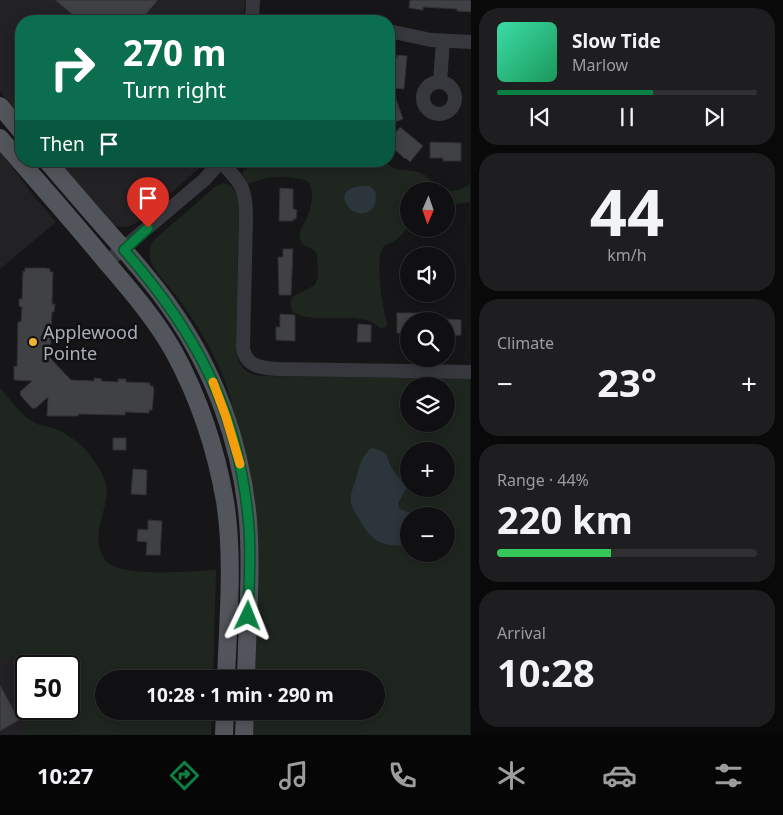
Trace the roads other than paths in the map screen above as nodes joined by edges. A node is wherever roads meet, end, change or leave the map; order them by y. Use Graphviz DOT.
graph roads {
  1 [pos="253,0"];
  2 [pos="252,15"];
  3 [pos="395,32"];
  4 [pos="443,41"];
  5 [pos="470,42"];
  6 [pos="440,82"];
  7 [pos="0,106"];
  8 [pos="15,124"];
  9 [pos="0,138"];
  10 [pos="15,155"];
  11 [pos="25,167"];
  12 [pos="52,167"];
  13 [pos="216,167"];
  14 [pos="226,167"];
  15 [pos="124,250"];
  16 [pos="107,262"];
  17 [pos="470,372"];
  18 [pos="226,670"];
  19 [pos="246,670"];
  20 [pos="225,720"];
  21 [pos="244,720"];
  22 [pos="224,735"];
  23 [pos="244,735"];
  1 -- 2 [label="street"];
  3 -- 4 [label="street"];
  4 -- 5 [label="street"];
  4 -- 6 [label="street"];
  7 -- 8 [label="main road"];
  9 -- 10 [label="main road"];
  11 -- 16 [label="main road"];
  12 -- 15 [label="main road"];
  13 -- 15 [label="street"];
  14 -- 17 [label="street"];
  15 -- 16 [label="street"];
  15 -- 19 [label="main road"];
  16 -- 18 [label="main road"];
  20 -- 22 [label="main road"];
  21 -- 23 [label="main road"];
}
